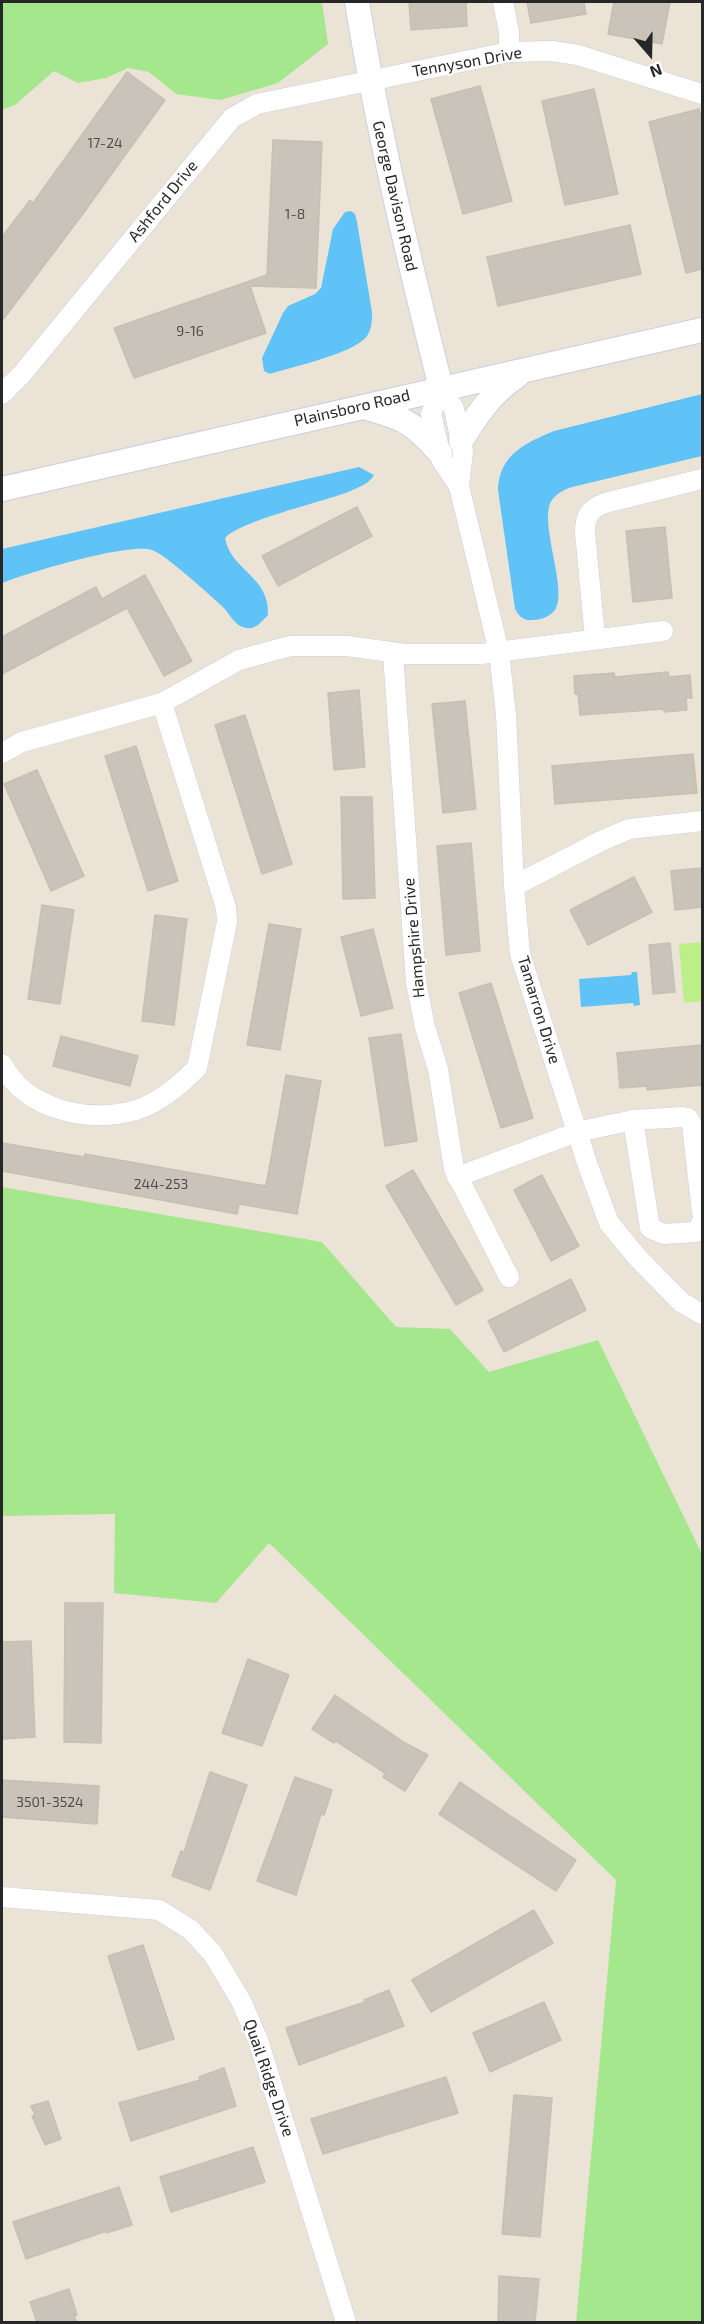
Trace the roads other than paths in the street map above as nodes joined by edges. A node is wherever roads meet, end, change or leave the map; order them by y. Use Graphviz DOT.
graph roads {
  1 [pos="357,2"];
  2 [pos="503,2"];
  3 [pos="509,52"];
  4 [pos="369,80"];
  5 [pos="702,94"];
  6 [pos="702,330"];
  7 [pos="526,370"];
  8 [pos="441,388"];
  9 [pos="2,394"];
  10 [pos="362,406"];
  11 [pos="461,441"];
  12 [pos="440,453"];
  13 [pos="702,479"];
  14 [pos="459,486"];
  15 [pos="2,489"];
  16 [pos="663,631"];
  17 [pos="595,638"];
  18 [pos="499,652"];
  19 [pos="393,653"];
  20 [pos="162,703"];
  21 [pos="2,753"];
  22 [pos="702,821"];
  23 [pos="514,886"];
  24 [pos="2,1064"];
  25 [pos="633,1120"];
  26 [pos="577,1132"];
  27 [pos="457,1177"];
  28 [pos="702,1212"];
  29 [pos="702,1222"];
  30 [pos="509,1277"];
  31 [pos="702,1314"];
  32 [pos="2,1897"];
  33 [pos="346,2322"];
  1 -- 4 [label="street, George Davison Road"];
  2 -- 3 [label="street"];
  3 -- 4 [label="street, Tennyson Drive"];
  3 -- 5 [label="street, Tennyson Drive"];
  4 -- 8 [label="street, George Davison Road"];
  4 -- 9 [label="street, Ashford Drive"];
  6 -- 7 [label="street, Plainsboro Road"];
  7 -- 8 [label="street, Plainsboro Road"];
  7 -- 11 [label="street"];
  8 -- 10 [label="street, Plainsboro Road"];
  8 -- 11 [label="street, Tamarron Drive"];
  8 -- 12 [label="street, Tamarron Drive"];
  10 -- 12 [label="street"];
  10 -- 15 [label="street, Plainsboro Road"];
  11 -- 14 [label="street, Tamarron Drive"];
  12 -- 14 [label="street, Tamarron Drive"];
  13 -- 17 [label="street"];
  14 -- 18 [label="street, Tamarron Drive"];
  16 -- 17 [label="street"];
  17 -- 18 [label="street"];
  18 -- 19 [label="street"];
  18 -- 23 [label="street, Tamarron Drive"];
  19 -- 20 [label="street"];
  19 -- 27 [label="street, Hampshire Drive"];
  20 -- 21 [label="street"];
  20 -- 24 [label="street"];
  22 -- 23 [label="street"];
  23 -- 26 [label="street, Tamarron Drive"];
  25 -- 26 [label="street"];
  25 -- 28 [label="street"];
  25 -- 29 [label="street"];
  26 -- 27 [label="street"];
  26 -- 31 [label="street, Tamarron Drive"];
  27 -- 30 [label="street, Hampshire Drive"];
  32 -- 33 [label="street, Quail Ridge Drive"];
}
